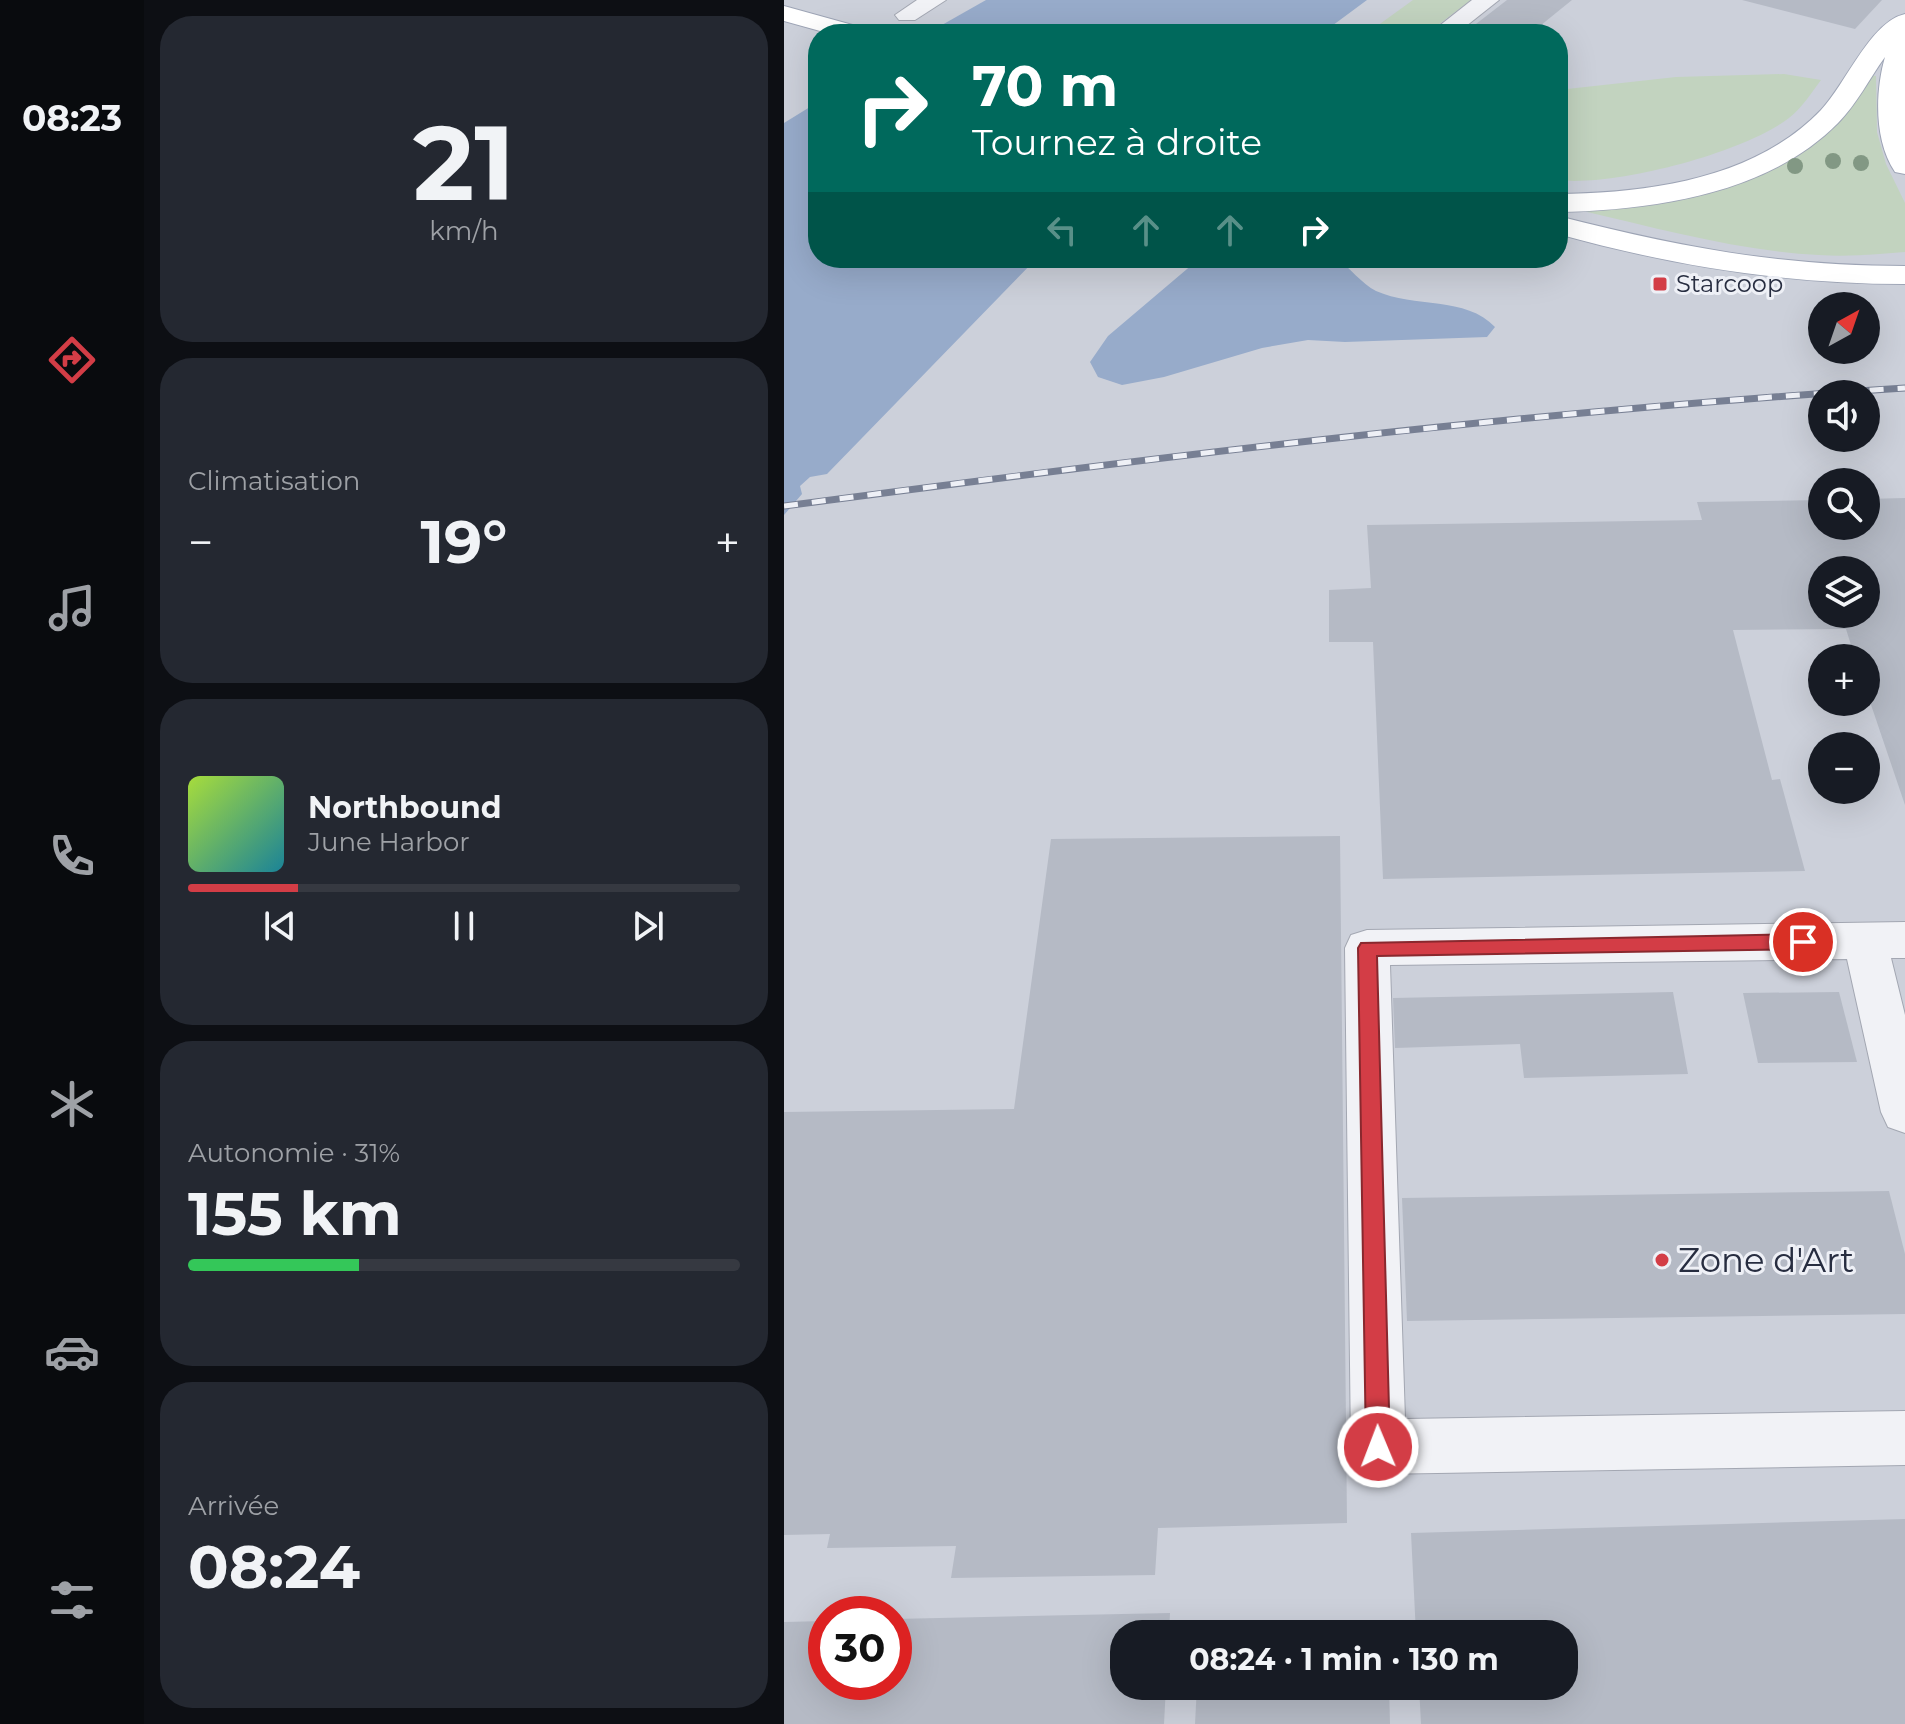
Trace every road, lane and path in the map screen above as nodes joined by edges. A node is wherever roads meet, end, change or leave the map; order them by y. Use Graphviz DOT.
graph roads {
  1 [pos="934,0"];
  2 [pos="1487,0"];
  3 [pos="784,13"];
  4 [pos="907,15"];
  5 [pos="1905,21"];
  6 [pos="823,24"];
  7 [pos="1455,24"];
  8 [pos="784,29"];
  9 [pos="808,36"];
  10 [pos="1888,56"];
  11 [pos="1905,166"];
  12 [pos="1568,202"];
  13 [pos="1568,227"];
  14 [pos="1568,252"];
  15 [pos="1905,275"];
  16 [pos="1905,299"];
  17 [pos="1885,940"];
  18 [pos="1905,1112"];
  19 [pos="1905,1438"];
  1 -- 4 [label="street"];
  2 -- 7 [label="street"];
  3 -- 6 [label="main road"];
  5 -- 10 [label="main road"];
  8 -- 9 [label="main road"];
  10 -- 11 [label="main road"];
  10 -- 12 [label="main road"];
  13 -- 15 [label="main road"];
  14 -- 16 [label="main road"];
  17 -- 18 [label="street"];
  17 -- 19 [label="street"];
}
